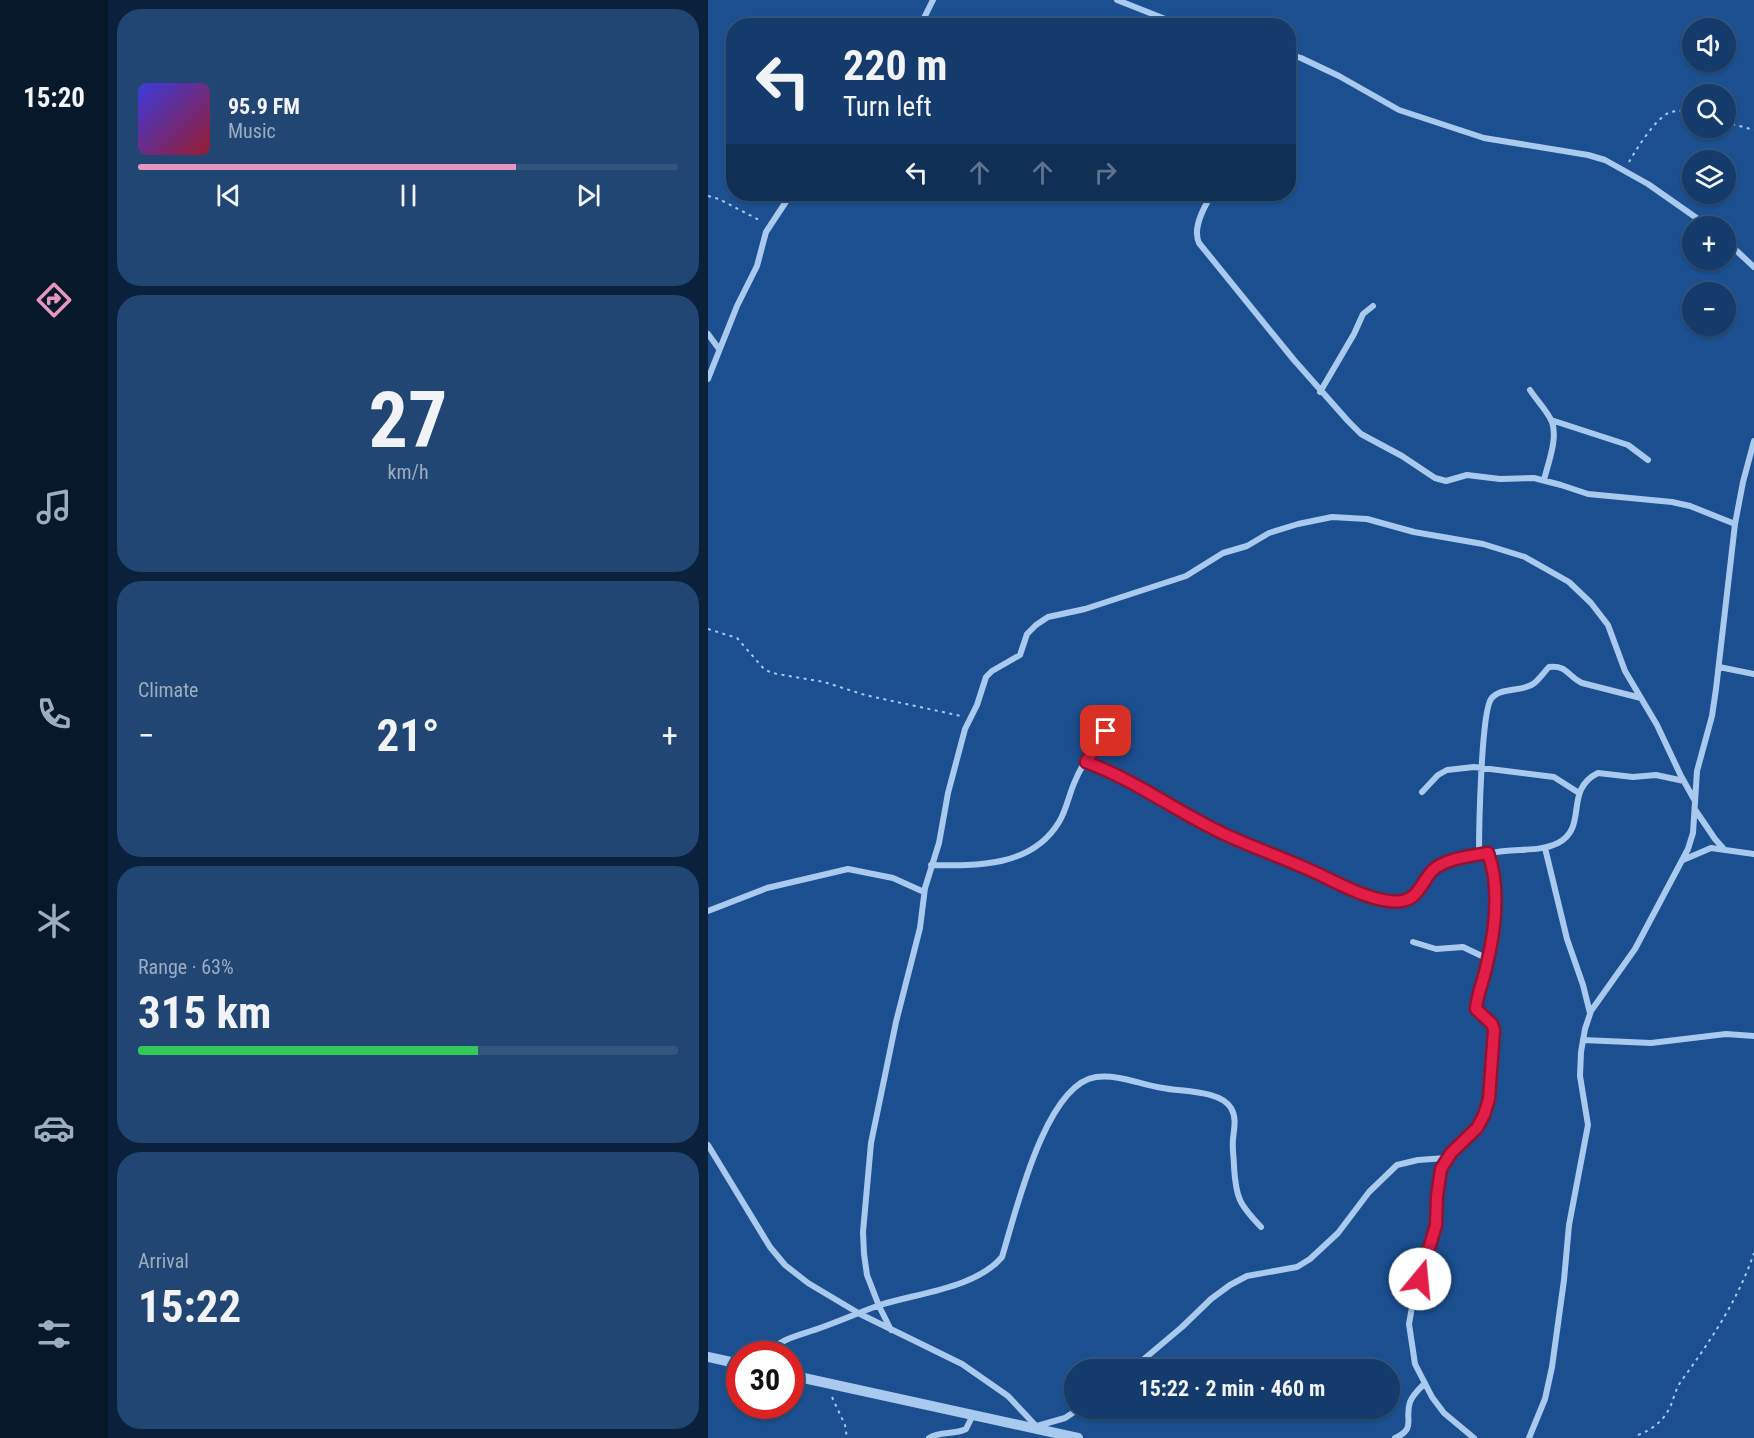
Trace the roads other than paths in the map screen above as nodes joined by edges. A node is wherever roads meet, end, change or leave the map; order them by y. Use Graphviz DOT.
graph roads {
  1 [pos="933,0"];
  2 [pos="1118,0"];
  3 [pos="924,18"];
  4 [pos="1163,18"];
  5 [pos="1296,56"];
  6 [pos="786,201"];
  7 [pos="1209,201"];
  8 [pos="1695,216"];
  9 [pos="1736,250"];
  10 [pos="1754,267"];
  11 [pos="1373,306"];
  12 [pos="708,334"];
  13 [pos="719,349"];
  14 [pos="708,379"];
  15 [pos="1530,390"];
  16 [pos="1320,392"];
  17 [pos="1551,420"];
  18 [pos="1754,441"];
  19 [pos="1648,460"];
  20 [pos="1544,480"];
  21 [pos="1735,525"];
  22 [pos="1719,667"];
  23 [pos="1754,674"];
  24 [pos="1641,698"];
  25 [pos="1112,721"];
  26 [pos="1086,762"];
  27 [pos="1482,768"];
  28 [pos="1684,781"];
  29 [pos="1422,792"];
  30 [pos="1579,793"];
  31 [pos="1695,801"];
  32 [pos="1695,810"];
  33 [pos="1545,848"];
  34 [pos="1724,848"];
  35 [pos="1488,853"];
  36 [pos="1754,854"];
  37 [pos="1479,855"];
  38 [pos="1682,860"];
  39 [pos="931,865"];
  40 [pos="924,892"];
  41 [pos="708,911"];
  42 [pos="1413,942"];
  43 [pos="1488,959"];
  44 [pos="1590,1013"];
  45 [pos="1754,1036"];
  46 [pos="1583,1040"];
  47 [pos="708,1145"];
  48 [pos="1446,1158"];
  49 [pos="1261,1227"];
  50 [pos="879,1306"];
  51 [pos="860,1314"];
  52 [pos="891,1330"];
  53 [pos="784,1341"];
  54 [pos="708,1357"];
  55 [pos="1144,1359"];
  56 [pos="726,1361"];
  57 [pos="804,1378"];
  58 [pos="1425,1383"];
  59 [pos="973,1415"];
  60 [pos="1064,1418"];
  61 [pos="1036,1427"];
  62 [pos="1049,1432"];
  63 [pos="929,1438"];
  64 [pos="1074,1438"];
  65 [pos="1395,1438"];
  66 [pos="1474,1438"];
  67 [pos="1529,1438"];
  1 -- 3 [label="street"];
  2 -- 4 [label="street"];
  5 -- 8 [label="street"];
  6 -- 13 [label="street"];
  7 -- 16 [label="street"];
  9 -- 10 [label="street"];
  11 -- 16 [label="street"];
  12 -- 13 [label="street"];
  13 -- 14 [label="street"];
  15 -- 17 [label="street"];
  16 -- 20 [label="street"];
  17 -- 19 [label="street"];
  17 -- 20 [label="street"];
  18 -- 21 [label="street"];
  20 -- 21 [label="street"];
  21 -- 22 [label="street"];
  22 -- 23 [label="street"];
  22 -- 31 [label="street"];
  24 -- 27 [label="street"];
  24 -- 28 [label="street"];
  24 -- 39 [label="street"];
  25 -- 26 [label="street"];
  26 -- 37 [label="street"];
  26 -- 39 [label="street"];
  27 -- 29 [label="street"];
  27 -- 30 [label="street"];
  27 -- 37 [label="street"];
  28 -- 30 [label="street"];
  28 -- 31 [label="street"];
  30 -- 33 [label="street"];
  31 -- 32 [label="street"];
  32 -- 34 [label="street"];
  32 -- 38 [label="street"];
  33 -- 35 [label="street"];
  33 -- 44 [label="street"];
  34 -- 36 [label="street"];
  34 -- 38 [label="street"];
  35 -- 37 [label="street"];
  35 -- 43 [label="street"];
  38 -- 44 [label="street"];
  39 -- 40 [label="street"];
  40 -- 41 [label="street"];
  40 -- 50 [label="street"];
  42 -- 43 [label="street"];
  43 -- 48 [label="street"];
  44 -- 46 [label="street"];
  45 -- 46 [label="street"];
  46 -- 67 [label="street"];
  47 -- 51 [label="street"];
  48 -- 55 [label="street"];
  48 -- 58 [label="street"];
  49 -- 50 [label="street"];
  50 -- 51 [label="street"];
  50 -- 52 [label="street"];
  51 -- 52 [label="street"];
  51 -- 53 [label="street"];
  52 -- 61 [label="street"];
  54 -- 56 [label="street"];
  57 -- 59 [label="street"];
  58 -- 65 [label="street"];
  58 -- 66 [label="street"];
  59 -- 62 [label="street"];
  59 -- 63 [label="street"];
  60 -- 61 [label="street"];
  61 -- 62 [label="street"];
  62 -- 64 [label="street"];
}
